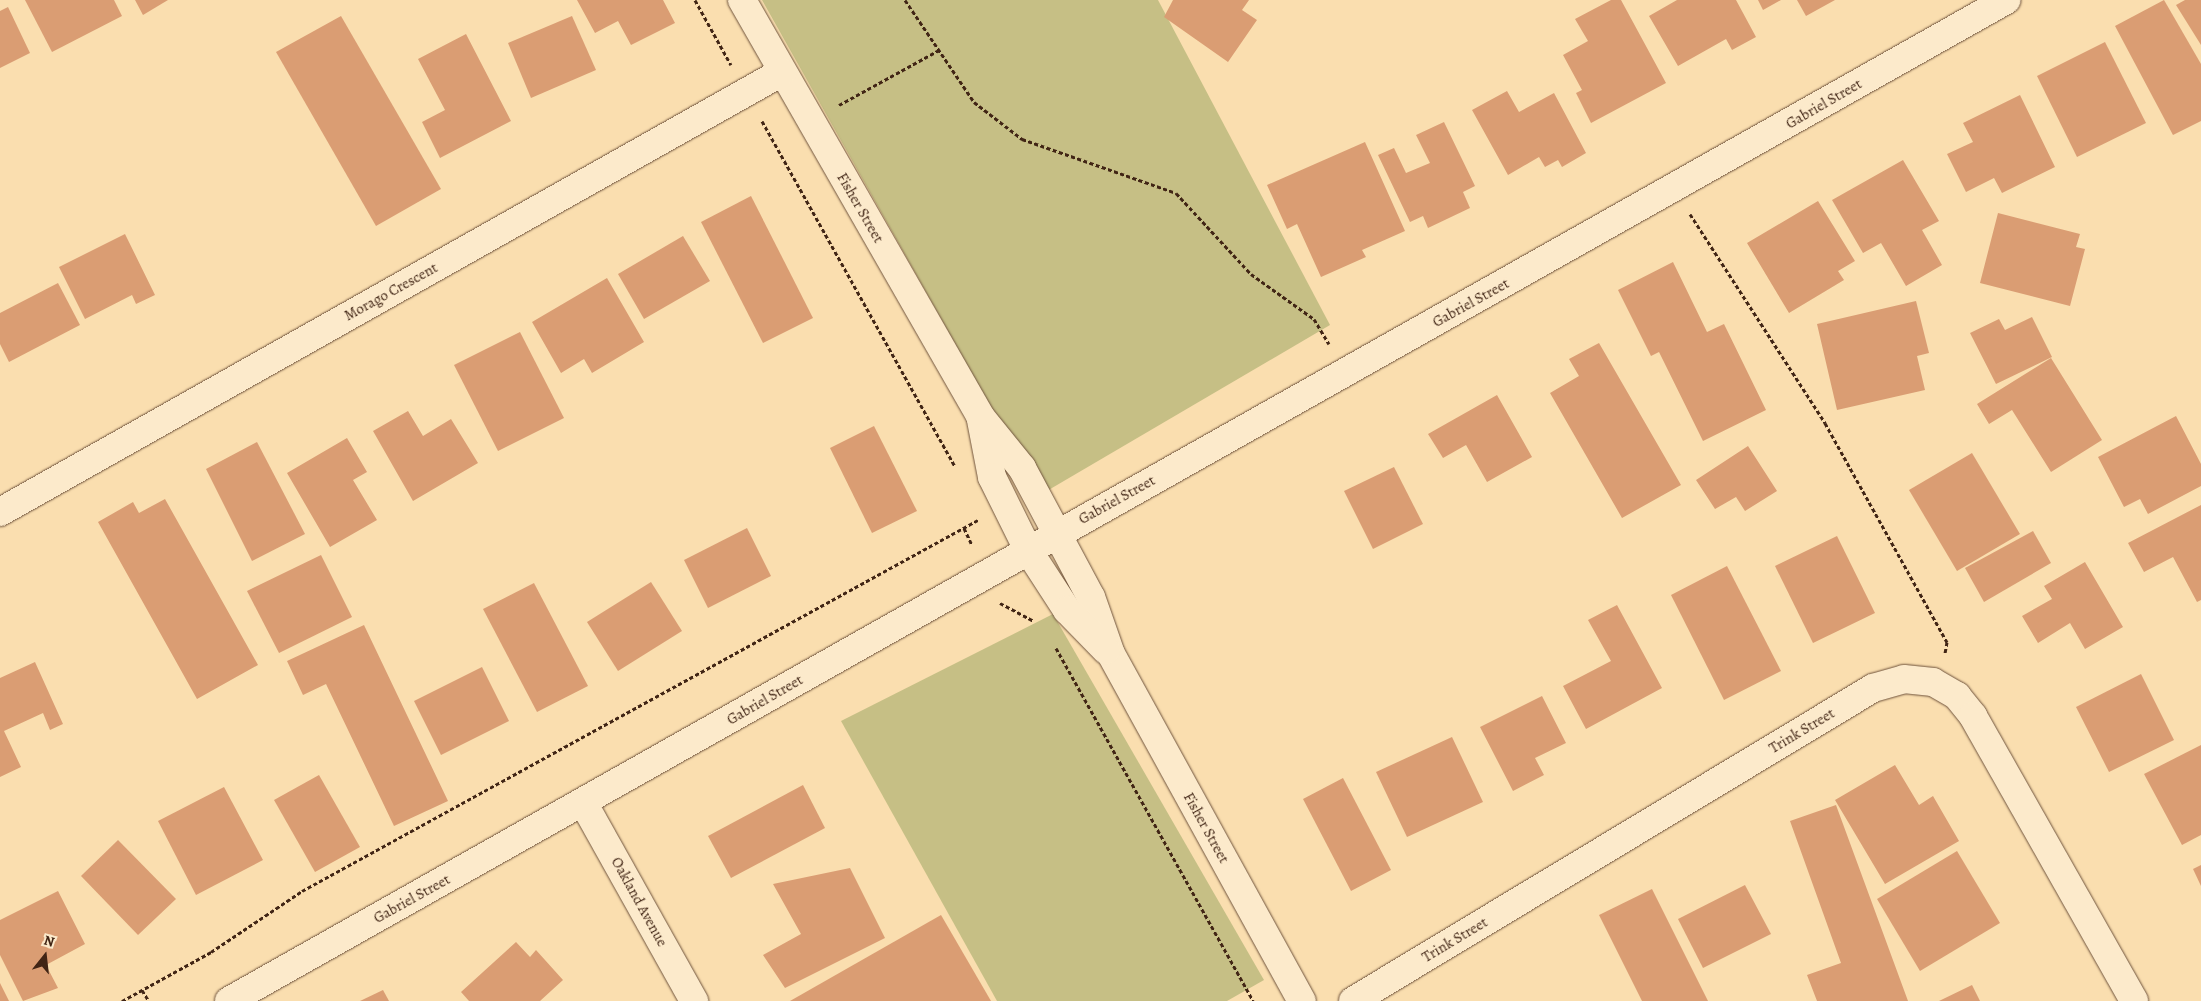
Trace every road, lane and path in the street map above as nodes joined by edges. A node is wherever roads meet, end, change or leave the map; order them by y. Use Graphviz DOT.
graph roads {
  1 [pos="695,0"];
  2 [pos="742,0"];
  3 [pos="906,0"];
  4 [pos="2006,0"];
  5 [pos="939,50"];
  6 [pos="782,72"];
  7 [pos="746,92"];
  8 [pos="810,121"];
  9 [pos="1675,189"];
  10 [pos="1346,373"];
  11 [pos="980,416"];
  12 [pos="959,474"];
  13 [pos="978,509"];
  14 [pos="0,512"];
  15 [pos="1057,534"];
  16 [pos="1028,550"];
  17 [pos="1054,644"];
  18 [pos="1111,654"];
  19 [pos="1933,682"];
  20 [pos="584,804"];
  21 [pos="142,990"];
  22 [pos="122,1001"];
  23 [pos="149,1001"];
  24 [pos="229,1001"];
  25 [pos="694,1001"];
  26 [pos="1253,1001"];
  27 [pos="1302,1001"];
  28 [pos="1353,1001"];
  29 [pos="2134,1001"];
  1 -- 7 [label="path"];
  2 -- 6 [label="street, Fisher Street"];
  3 -- 5 [label="path"];
  4 -- 9 [label="street, Gabriel Street"];
  5 -- 8 [label="path"];
  5 -- 10 [label="path"];
  6 -- 7 [label="street, Morago Crescent"];
  6 -- 8 [label="street, Fisher Street"];
  7 -- 12 [label="path"];
  7 -- 14 [label="street, Morago Crescent"];
  8 -- 11 [label="street, Fisher Street"];
  9 -- 10 [label="street, Gabriel Street"];
  9 -- 19 [label="path"];
  10 -- 15 [label="street, Gabriel Street"];
  11 -- 15 [label="street, Fisher Street"];
  11 -- 16 [label="street, Fisher Street"];
  13 -- 21 [label="path"];
  15 -- 16 [label="street, Gabriel Street"];
  15 -- 18 [label="street, Fisher Street"];
  16 -- 18 [label="street, Fisher Street"];
  16 -- 20 [label="street, Gabriel Street"];
  17 -- 26 [label="path"];
  18 -- 27 [label="street, Fisher Street"];
  19 -- 28 [label="street, Trink Street"];
  19 -- 29 [label="street, Trink Street"];
  20 -- 24 [label="street, Gabriel Street"];
  20 -- 25 [label="street, Oakland Avenue"];
  21 -- 22 [label="path"];
  21 -- 23 [label="path"];
}
